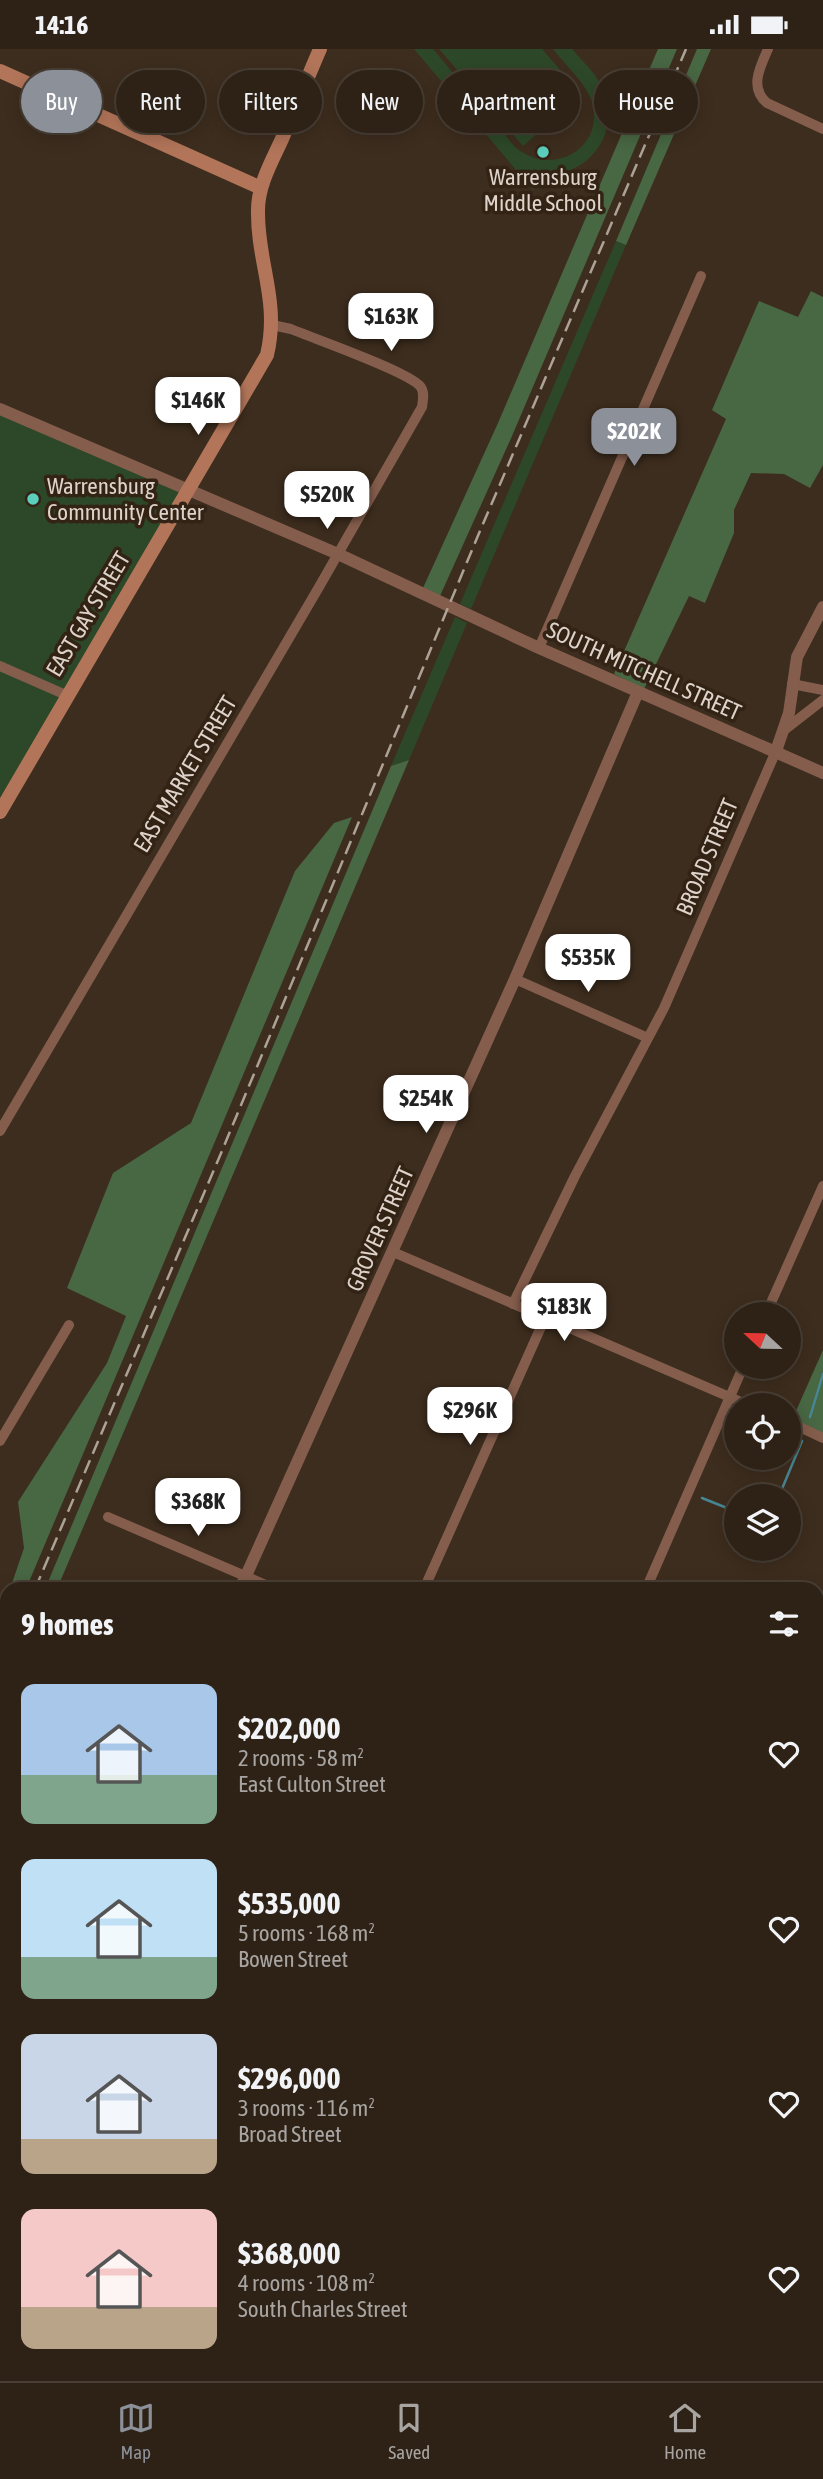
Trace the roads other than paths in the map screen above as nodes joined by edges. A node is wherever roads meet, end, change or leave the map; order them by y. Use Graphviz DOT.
graph roads {
  1 [pos="320,49"];
  2 [pos="768,49"];
  3 [pos="0,71"];
  4 [pos="823,129"];
  5 [pos="261,188"];
  6 [pos="701,276"];
  7 [pos="272,325"];
  8 [pos="0,409"];
  9 [pos="188,488"];
  10 [pos="338,554"];
  11 [pos="823,607"];
  12 [pos="539,648"];
  13 [pos="0,666"];
  14 [pos="792,684"];
  15 [pos="823,689"];
  16 [pos="638,692"];
  17 [pos="66,695"];
  18 [pos="823,700"];
  19 [pos="783,731"];
  20 [pos="776,751"];
  21 [pos="823,772"];
  22 [pos="0,812"];
  23 [pos="515,979"];
  24 [pos="648,1038"];
  25 [pos="0,1131"];
  26 [pos="823,1186"];
  27 [pos="393,1252"];
  28 [pos="771,1302"];
  29 [pos="513,1304"];
  30 [pos="545,1318"];
  31 [pos="69,1325"];
  32 [pos="724,1394"];
  33 [pos="724,1411"];
  34 [pos="801,1428"];
  35 [pos="823,1438"];
  36 [pos="0,1441"];
  37 [pos="108,1517"];
  38 [pos="241,1582"];
  39 [pos="243,1582"];
  40 [pos="427,1582"];
  41 [pos="649,1582"];
  1 -- 5 [label="main road, EAST GAY STREET"];
  2 -- 4 [label="street"];
  3 -- 5 [label="main road"];
  5 -- 7 [label="main road, EAST GAY STREET"];
  6 -- 12 [label="street"];
  7 -- 9 [label="main road, EAST GAY STREET"];
  7 -- 10 [label="street, EAST MARKET STREET"];
  8 -- 9 [label="street, SOUTH MITCHELL STREET"];
  9 -- 10 [label="street, SOUTH MITCHELL STREET"];
  9 -- 17 [label="main road, EAST GAY STREET"];
  10 -- 12 [label="street, SOUTH MITCHELL STREET"];
  10 -- 25 [label="street, EAST MARKET STREET"];
  11 -- 14 [label="street, BROAD STREET"];
  12 -- 16 [label="street, SOUTH MITCHELL STREET"];
  13 -- 17 [label="street"];
  14 -- 15 [label="street"];
  14 -- 19 [label="street, BROAD STREET"];
  16 -- 20 [label="street, SOUTH MITCHELL STREET"];
  16 -- 23 [label="street, GROVER STREET"];
  17 -- 22 [label="main road, EAST GAY STREET"];
  18 -- 19 [label="street"];
  19 -- 20 [label="street, BROAD STREET"];
  20 -- 21 [label="street, SOUTH MITCHELL STREET"];
  20 -- 24 [label="street, BROAD STREET"];
  23 -- 24 [label="street"];
  23 -- 27 [label="street, GROVER STREET"];
  24 -- 29 [label="street, BROAD STREET"];
  26 -- 28 [label="street"];
  27 -- 29 [label="street"];
  27 -- 39 [label="street, GROVER STREET"];
  29 -- 30 [label="street"];
  30 -- 32 [label="street"];
  30 -- 40 [label="street"];
  31 -- 36 [label="street"];
  33 -- 41 [label="street"];
  34 -- 35 [label="street"];
  37 -- 38 [label="street"];
}
